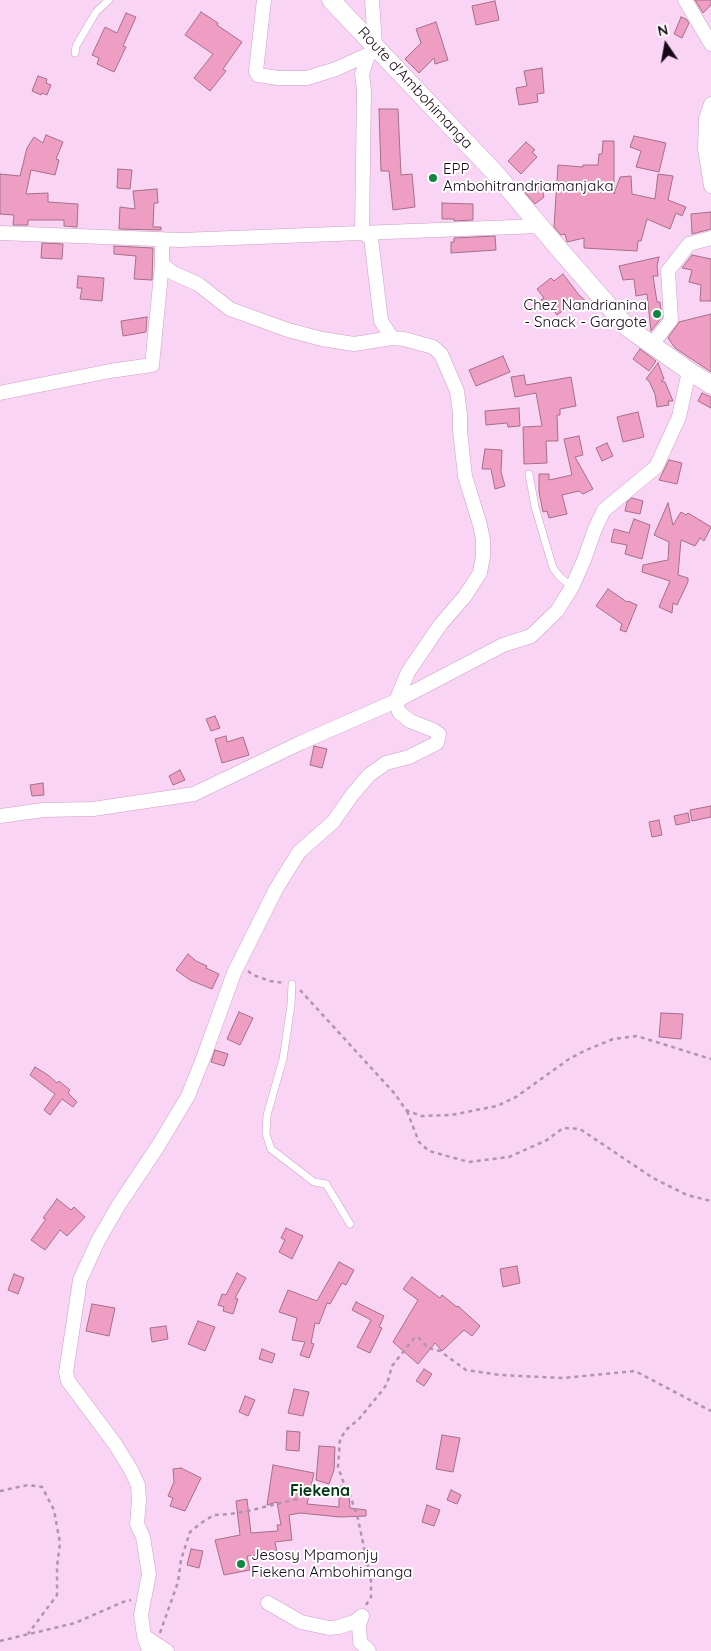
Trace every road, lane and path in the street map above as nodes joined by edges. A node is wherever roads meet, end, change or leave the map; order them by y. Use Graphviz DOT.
graph roads {
  1 [pos="109,0"];
  2 [pos="264,0"];
  3 [pos="331,0"];
  4 [pos="372,0"];
  5 [pos="685,0"];
  6 [pos="711,44"];
  7 [pos="372,50"];
  8 [pos="75,53"];
  9 [pos="711,104"];
  10 [pos="711,186"];
  11 [pos="540,226"];
  12 [pos="362,233"];
  13 [pos="0,234"];
  14 [pos="711,238"];
  15 [pos="162,240"];
  16 [pos="162,264"];
  17 [pos="392,338"];
  18 [pos="652,344"];
  19 [pos="688,371"];
  20 [pos="711,385"];
  21 [pos="0,393"];
  22 [pos="530,474"];
  23 [pos="572,587"];
  24 [pos="396,701"];
  25 [pos="0,816"];
  26 [pos="241,958"];
  27 [pos="292,984"];
  28 [pos="711,1059"];
  29 [pos="406,1110"];
  30 [pos="711,1201"];
  31 [pos="350,1224"];
  32 [pos="711,1411"];
  33 [pos="346,1486"];
  34 [pos="0,1491"];
  35 [pos="144,1593"];
  36 [pos="268,1603"];
  37 [pos="362,1616"];
  38 [pos="28,1634"];
  39 [pos="0,1641"];
  40 [pos="154,1646"];
  41 [pos="369,1651"];
  1 -- 8 [label="lane"];
  2 -- 7 [label="street"];
  3 -- 7 [label="street, Route d'Ambohimanga"];
  4 -- 7 [label="street"];
  5 -- 6 [label="street"];
  7 -- 11 [label="street, Route d'Ambohimanga"];
  7 -- 12 [label="street"];
  9 -- 10 [label="street"];
  11 -- 12 [label="street"];
  11 -- 18 [label="street, Route d'Ambohimanga"];
  12 -- 15 [label="street"];
  12 -- 17 [label="street"];
  13 -- 15 [label="street"];
  14 -- 18 [label="street"];
  15 -- 16 [label="street"];
  16 -- 17 [label="street"];
  16 -- 21 [label="street"];
  17 -- 24 [label="street"];
  18 -- 19 [label="street, Route d'Ambohimanga"];
  19 -- 20 [label="street, Route d'Ambohimanga"];
  19 -- 23 [label="street"];
  22 -- 23 [label="lane"];
  23 -- 24 [label="street"];
  24 -- 25 [label="street"];
  24 -- 26 [label="street"];
  26 -- 27 [label="path"];
  26 -- 35 [label="street"];
  27 -- 29 [label="path"];
  27 -- 31 [label="lane"];
  28 -- 29 [label="path"];
  29 -- 30 [label="path"];
  32 -- 33 [label="path"];
  33 -- 37 [label="path"];
  33 -- 40 [label="path"];
  34 -- 38 [label="path"];
  35 -- 38 [label="path"];
  35 -- 40 [label="street"];
  36 -- 37 [label="street"];
  37 -- 41 [label="street"];
  38 -- 39 [label="path"];
}
